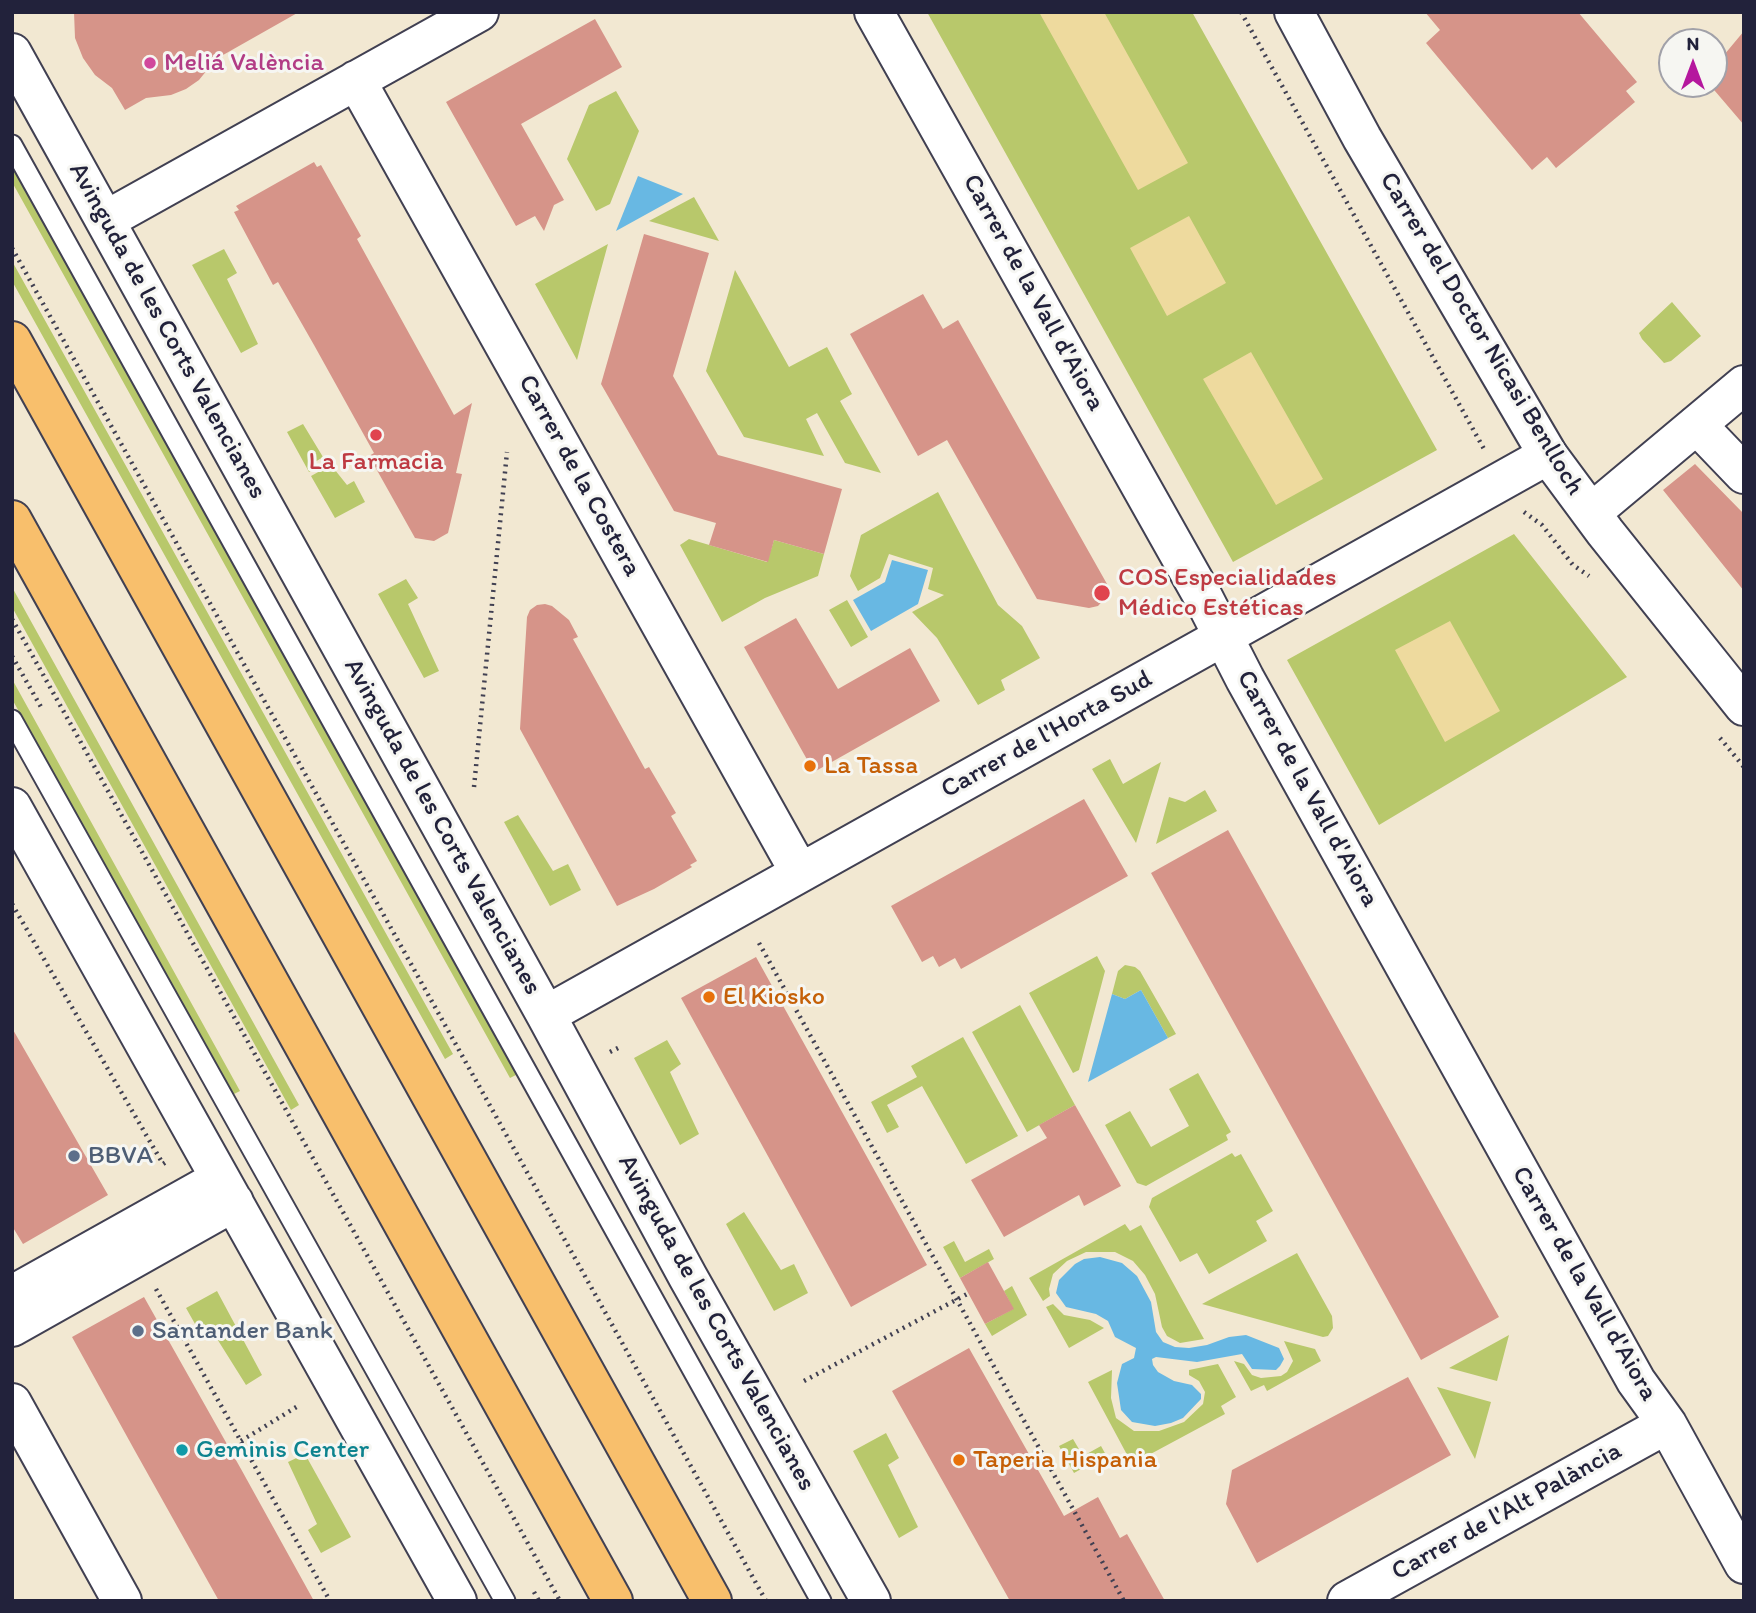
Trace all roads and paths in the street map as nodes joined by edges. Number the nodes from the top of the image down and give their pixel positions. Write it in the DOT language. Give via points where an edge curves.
graph roads {
  1 [pos="479,12"];
  2 [pos="874,12"];
  3 [pos="1241,12"];
  4 [pos="1294,12"];
  5 [pos="12,53"];
  6 [pos="356,80"];
  7 [pos="12,145"];
  8 [pos="106,220"];
  9 [pos="12,248"];
  10 [pos="12,341"];
  11 [pos="1744,385"];
  12 [pos="1697,425"];
  13 [pos="1485,450"];
  14 [pos="507,452"];
  15 [pos="1549,455"];
  16 [pos="1744,474"];
  17 [pos="1591,513"];
  18 [pos="12,520"];
  19 [pos="12,620"];
  20 [pos="1225,635"];
  21 [pos="1744,706"];
  22 [pos="12,720"];
  23 [pos="474,787"];
  24 [pos="12,807"];
  25 [pos="800,873"];
  26 [pos="12,904"];
  27 [pos="759,943"];
  28 [pos="547,1015"];
  29 [pos="163,1164"];
  30 [pos="227,1190"];
  31 [pos="153,1285"];
  32 [pos="969,1293"];
  33 [pos="12,1295"];
  34 [pos="957,1299"];
  35 [pos="12,1327"];
  36 [pos="804,1381"];
  37 [pos="12,1403"];
  38 [pos="298,1406"];
  39 [pos="1667,1424"];
  40 [pos="240,1441"];
  41 [pos="1744,1564"];
  42 [pos="122,1601"];
  43 [pos="330,1601"];
  44 [pos="457,1601"];
  45 [pos="505,1601"];
  46 [pos="560,1601"];
  47 [pos="613,1601"];
  48 [pos="712,1601"];
  49 [pos="766,1601"];
  50 [pos="821,1601"];
  51 [pos="871,1601"];
  52 [pos="1124,1601"];
  53 [pos="1347,1601"];
  1 -- 6 [label="street"];
  2 -- 20 [label="street, Carrer de la Vall d'Aiora"];
  3 -- 13 [label="path"];
  4 -- 15 [label="street, Carrer del Doctor Nicasi Benlloch" via="1362,138"];
  5 -- 8 [label="street, Avinguda de les Corts Valencianes"];
  6 -- 8 [label="street"];
  6 -- 25 [label="street, Carrer de la Costera"];
  7 -- 50 [label="lane"];
  8 -- 28 [label="street, Avinguda de les Corts Valencianes"];
  9 -- 49 [label="path"];
  10 -- 48 [label="main road"];
  11 -- 12 [label="street"];
  12 -- 16 [label="street"];
  12 -- 17 [label="street"];
  14 -- 23 [label="path"];
  15 -- 17 [label="street, Carrer del Doctor Nicasi Benlloch"];
  15 -- 20 [label="street, Carrer de l'Horta Sud"];
  17 -- 21 [label="street, Carrer del Doctor Nicasi Benlloch"];
  18 -- 47 [label="main road"];
  19 -- 46 [label="path"];
  20 -- 25 [label="street, Carrer de l'Horta Sud"];
  20 -- 39 [label="street, Carrer de la Vall d'Aiora" via="1259,704 1636,1381"];
  22 -- 45 [label="lane"];
  24 -- 30 [label="street"];
  25 -- 28 [label="street, Carrer de l'Horta Sud"];
  26 -- 29 [label="path"];
  27 -- 34 [label="path"];
  28 -- 51 [label="street, Avinguda de les Corts Valencianes"];
  30 -- 33 [label="street"];
  30 -- 35 [label="street"];
  30 -- 44 [label="street"];
  31 -- 40 [label="path"];
  32 -- 34 [label="path"];
  34 -- 36 [label="path"];
  34 -- 52 [label="path"];
  37 -- 42 [label="street"];
  38 -- 40 [label="path"];
  39 -- 41 [label="street, Carrer de la Vall d'Aiora"];
  39 -- 53 [label="street, Carrer de l'Alt Palància"];
  40 -- 43 [label="path"];
}
